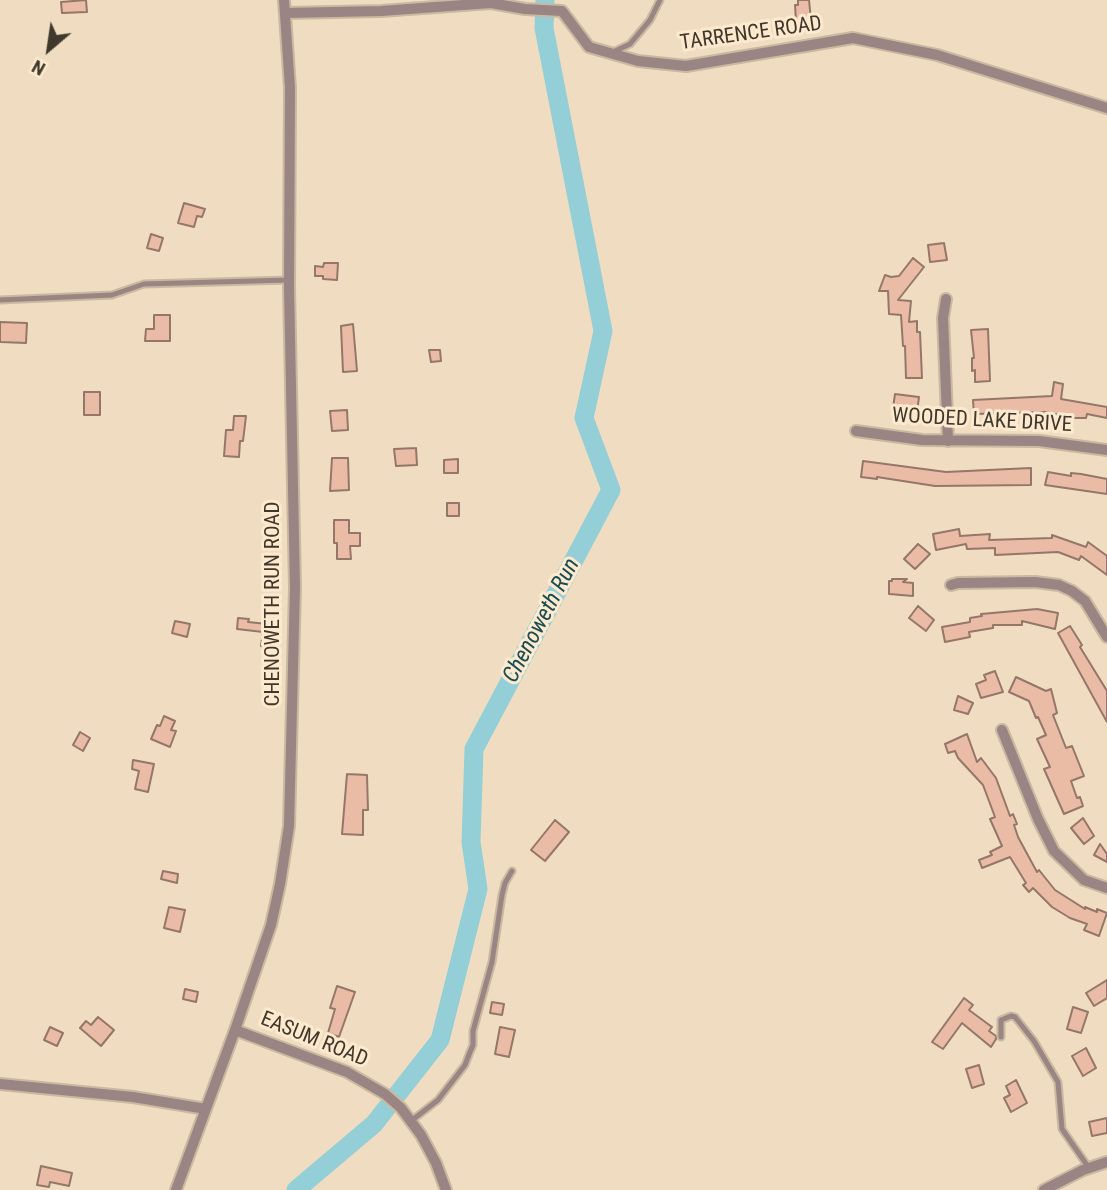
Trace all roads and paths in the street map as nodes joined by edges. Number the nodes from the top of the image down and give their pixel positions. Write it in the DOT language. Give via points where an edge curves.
graph roads {
  1 [pos="284,0"];
  2 [pos="660,0"];
  3 [pos="286,13"];
  4 [pos="630,44"];
  5 [pos="610,53"];
  6 [pos="637,60"];
  7 [pos="1107,108"];
  8 [pos="289,280"];
  9 [pos="946,299"];
  10 [pos="0,300"];
  11 [pos="856,430"];
  12 [pos="948,441"];
  13 [pos="1107,450"];
  14 [pos="951,585"];
  15 [pos="1107,637"];
  16 [pos="1002,730"];
  17 [pos="512,871"];
  18 [pos="1107,888"];
  19 [pos="235,1030"];
  20 [pos="1000,1037"];
  21 [pos="0,1084"];
  22 [pos="206,1109"];
  23 [pos="411,1121"];
  24 [pos="1107,1162"];
  25 [pos="1089,1168"];
  26 [pos="176,1190"];
  27 [pos="446,1190"];
  28 [pos="1044,1190"];
  1 -- 3 [label="street, CHENOWETH RUN ROAD"];
  2 -- 4 [label="lane"];
  3 -- 5 [label="street, TARRENCE ROAD" via="491,3 562,10 589,47"];
  3 -- 8 [label="street, CHENOWETH RUN ROAD"];
  4 -- 5 [label="lane"];
  4 -- 6 [label="lane"];
  5 -- 6 [label="street, TARRENCE ROAD"];
  6 -- 7 [label="street, TARRENCE ROAD" via="686,66 853,38 937,55"];
  8 -- 10 [label="lane" via="144,284 111,295"];
  8 -- 19 [label="street, CHENOWETH RUN ROAD" via="295,587 289,827 271,925"];
  9 -- 12 [label="street"];
  11 -- 12 [label="street, WOODED LAKE DRIVE"];
  12 -- 13 [label="street, WOODED LAKE DRIVE" via="1040,441"];
  14 -- 15 [label="street" via="1059,585 1085,601"];
  16 -- 18 [label="street" via="1054,852 1084,880"];
  17 -- 23 [label="lane" via="502,895 492,962 465,1065 439,1100"];
  19 -- 22 [label="street, CHENOWETH RUN ROAD"];
  19 -- 23 [label="street, EASUM ROAD" via="347,1072 385,1094"];
  20 -- 25 [label="lane" via="1001,1020 1011,1016 1034,1041 1058,1082 1062,1129"];
  21 -- 22 [label="street"];
  22 -- 26 [label="street, CHENOWETH RUN ROAD"];
  23 -- 27 [label="street, EASUM ROAD"];
  24 -- 25 [label="street"];
  25 -- 28 [label="street"];
}
